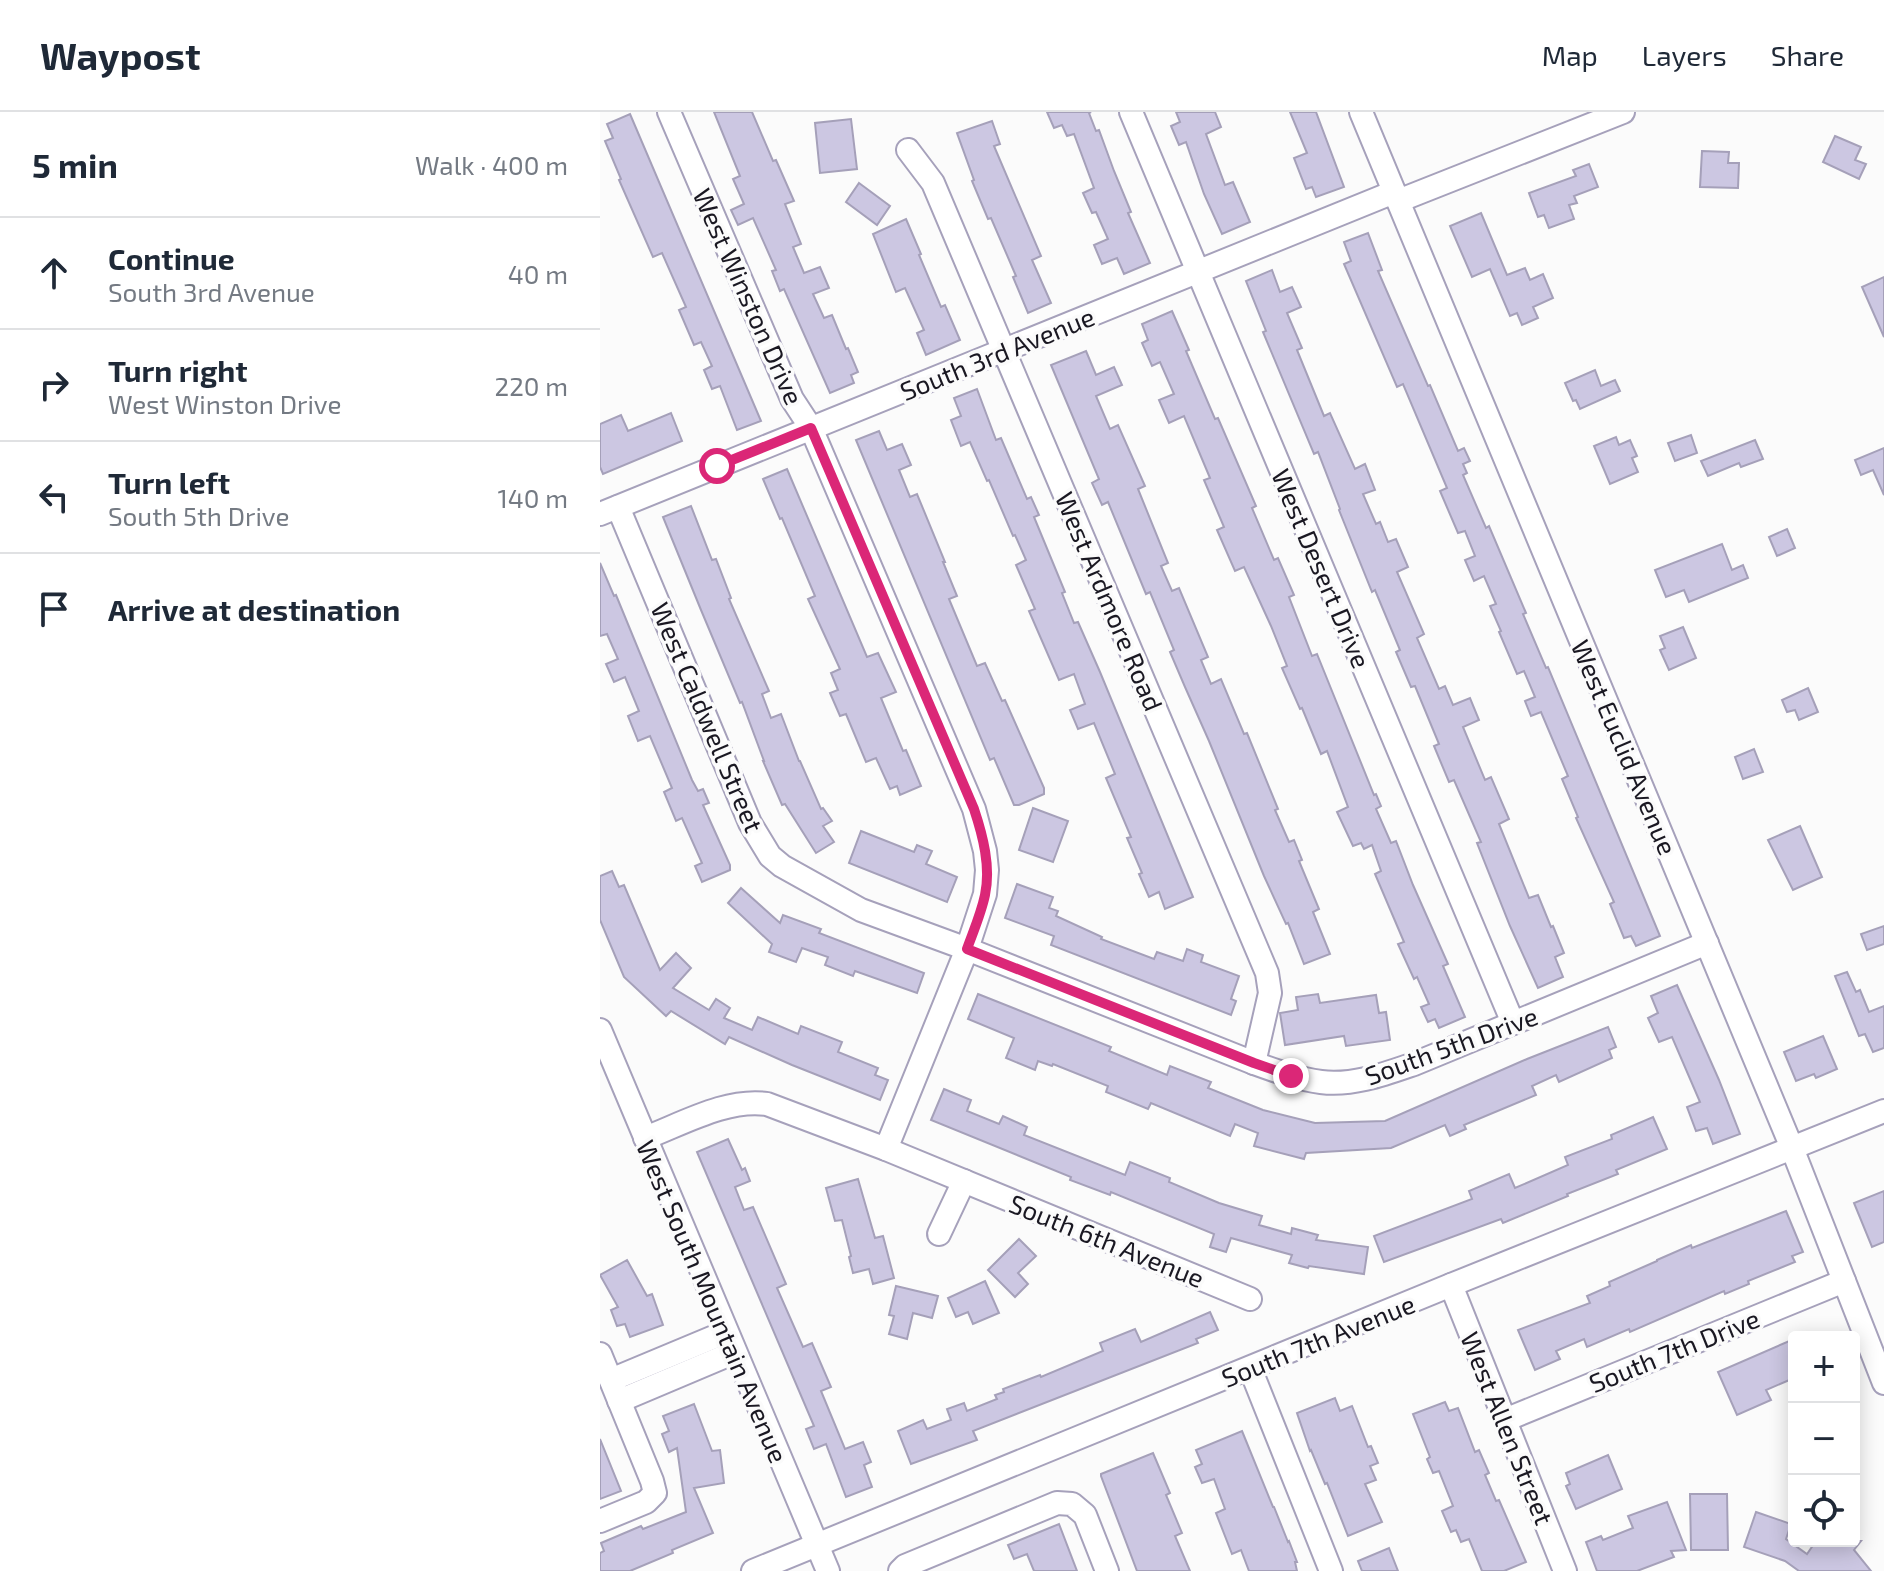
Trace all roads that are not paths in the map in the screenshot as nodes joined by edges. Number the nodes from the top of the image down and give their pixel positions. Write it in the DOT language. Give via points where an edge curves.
graph roads {
  1 [pos="669,112"];
  2 [pos="1131,112"];
  3 [pos="1361,112"];
  4 [pos="1623,112"];
  5 [pos="908,150"];
  6 [pos="1396,196"];
  7 [pos="1197,272"];
  8 [pos="1004,350"];
  9 [pos="811,428"];
  10 [pos="609,511"];
  11 [pos="1707,943"];
  12 [pos="967,949"];
  13 [pos="1513,1023"];
  14 [pos="600,1030"];
  15 [pos="1254,1063"];
  16 [pos="608,1067"];
  17 [pos="1884,1111"];
  18 [pos="645,1138"];
  19 [pos="1792,1148"];
  20 [pos="886,1149"];
  21 [pos="964,1181"];
  22 [pos="939,1234"];
  23 [pos="1844,1281"];
  24 [pos="1451,1285"];
  25 [pos="1250,1299"];
  26 [pos="730,1342"];
  27 [pos="600,1354"];
  28 [pos="1250,1368"];
  29 [pos="1884,1383"];
  30 [pos="615,1391"];
  31 [pos="1505,1420"];
  32 [pos="600,1521"];
  33 [pos="817,1545"];
  34 [pos="753,1571"];
  35 [pos="828,1571"];
  36 [pos="900,1571"];
  37 [pos="1107,1571"];
  38 [pos="1331,1571"];
  39 [pos="1565,1571"];
  1 -- 9 [label="street, West Winston Drive" via="792,399"];
  2 -- 7 [label="street, West Desert Drive"];
  3 -- 6 [label="street, West Euclid Avenue"];
  4 -- 6 [label="street, South 3rd Avenue"];
  5 -- 8 [label="street, West Ardmore Road" via="933,183"];
  6 -- 7 [label="street, South 3rd Avenue"];
  6 -- 11 [label="street, West Euclid Avenue"];
  7 -- 8 [label="street, South 3rd Avenue"];
  7 -- 13 [label="street, West Desert Drive"];
  8 -- 9 [label="street, South 3rd Avenue"];
  8 -- 15 [label="street, West Ardmore Road" via="1267,973 1270,993"];
  9 -- 10 [label="street, South 3rd Avenue"];
  9 -- 12 [label="street, West Winston Drive" via="981,829 985,894"];
  10 -- 12 [label="street, West Caldwell Street" via="750,823 770,856 861,910"];
  11 -- 13 [label="street, South 5th Drive"];
  11 -- 19 [label="street, West Euclid Avenue"];
  12 -- 15 [label="street, South 5th Drive"];
  12 -- 20 [label="street, West Winston Drive"];
  13 -- 15 [label="street, South 5th Drive" via="1414,1064 1353,1081 1324,1083"];
  14 -- 16 [label="street, West South Mountain Avenue"];
  16 -- 18 [label="street, West South Mountain Avenue"];
  17 -- 19 [label="street, South 7th Avenue"];
  18 -- 20 [label="street, South 6th Avenue" via="726,1106 758,1103"];
  18 -- 26 [label="street, West South Mountain Avenue"];
  19 -- 23 [label="street, West Euclid Avenue"];
  19 -- 24 [label="street, South 7th Avenue"];
  20 -- 21 [label="street, South 6th Avenue"];
  21 -- 22 [label="street"];
  21 -- 25 [label="street, South 6th Avenue"];
  23 -- 29 [label="street, West Euclid Avenue"];
  23 -- 31 [label="street, South 7th Drive"];
  24 -- 28 [label="street, South 7th Avenue"];
  24 -- 31 [label="street, West Allen Street"];
  26 -- 30 [label="street"];
  26 -- 33 [label="street, West South Mountain Avenue"];
  27 -- 30 [label="street"];
  28 -- 33 [label="street, South 7th Avenue"];
  28 -- 38 [label="street"];
  30 -- 32 [label="street" via="655,1493"];
  31 -- 39 [label="street, West Allen Street"];
  33 -- 34 [label="street, South 7th Avenue"];
  33 -- 35 [label="street, West South Mountain Avenue"];
  36 -- 37 [label="street" via="1057,1503 1072,1504 1085,1515"];
}
